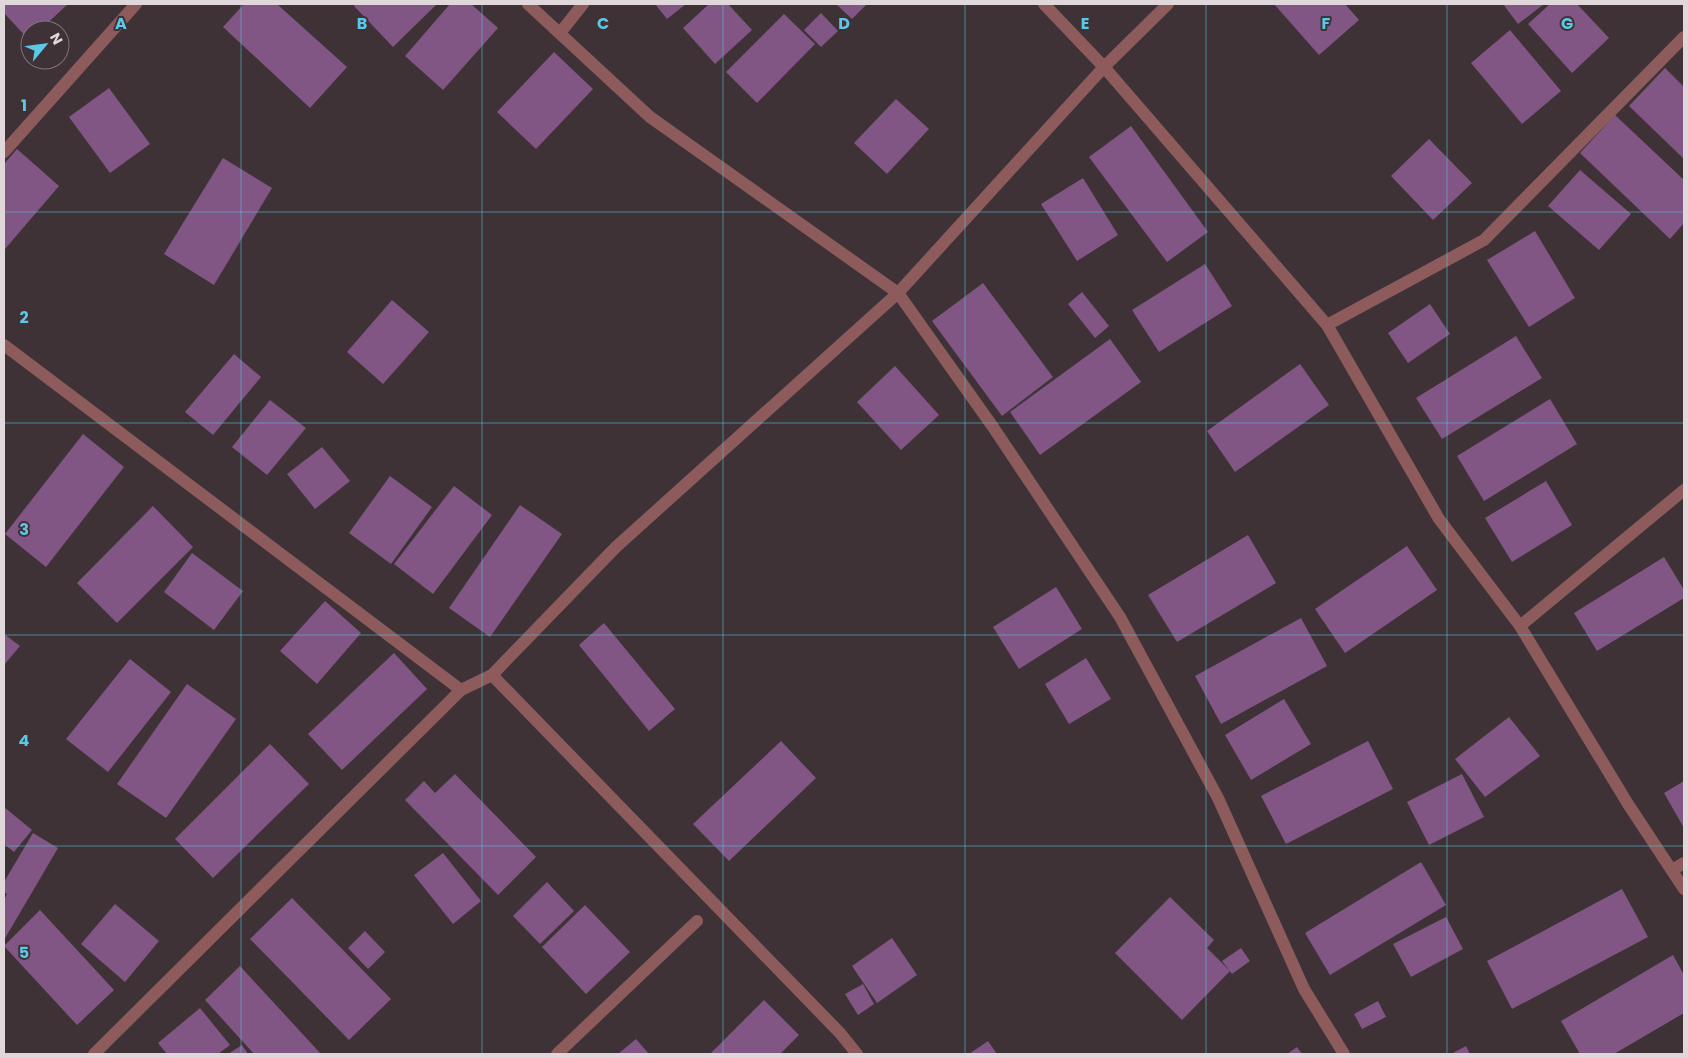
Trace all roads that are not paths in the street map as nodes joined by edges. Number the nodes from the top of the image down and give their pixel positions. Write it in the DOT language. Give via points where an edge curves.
graph roads {
  1 [pos="136,4"];
  2 [pos="528,4"];
  3 [pos="583,4"];
  4 [pos="1044,4"];
  5 [pos="1168,4"];
  6 [pos="560,33"];
  7 [pos="1684,37"];
  8 [pos="1104,67"];
  9 [pos="4,152"];
  10 [pos="898,293"];
  11 [pos="1327,325"];
  12 [pos="4,345"];
  13 [pos="1684,490"];
  14 [pos="1520,626"];
  15 [pos="492,675"];
  16 [pos="461,690"];
  17 [pos="1684,862"];
  18 [pos="1672,870"];
  19 [pos="1684,889"];
  20 [pos="697,922"];
  21 [pos="94,1054"];
  22 [pos="557,1054"];
  23 [pos="857,1054"];
  24 [pos="1344,1054"];
  1 -- 9 [label="street"];
  2 -- 6 [label="street"];
  3 -- 6 [label="street"];
  4 -- 8 [label="street"];
  5 -- 8 [label="street"];
  6 -- 10 [label="street" via="650,117"];
  7 -- 11 [label="street" via="1484,240"];
  8 -- 10 [label="street"];
  8 -- 11 [label="street"];
  10 -- 15 [label="street" via="616,547"];
  10 -- 24 [label="street" via="993,427 1120,618 1218,798 1304,989"];
  11 -- 14 [label="street" via="1438,519"];
  12 -- 16 [label="street"];
  13 -- 14 [label="street"];
  14 -- 18 [label="street"];
  15 -- 16 [label="street"];
  15 -- 23 [label="street"];
  16 -- 21 [label="street"];
  17 -- 18 [label="street"];
  18 -- 19 [label="street"];
  20 -- 22 [label="street"];
}
